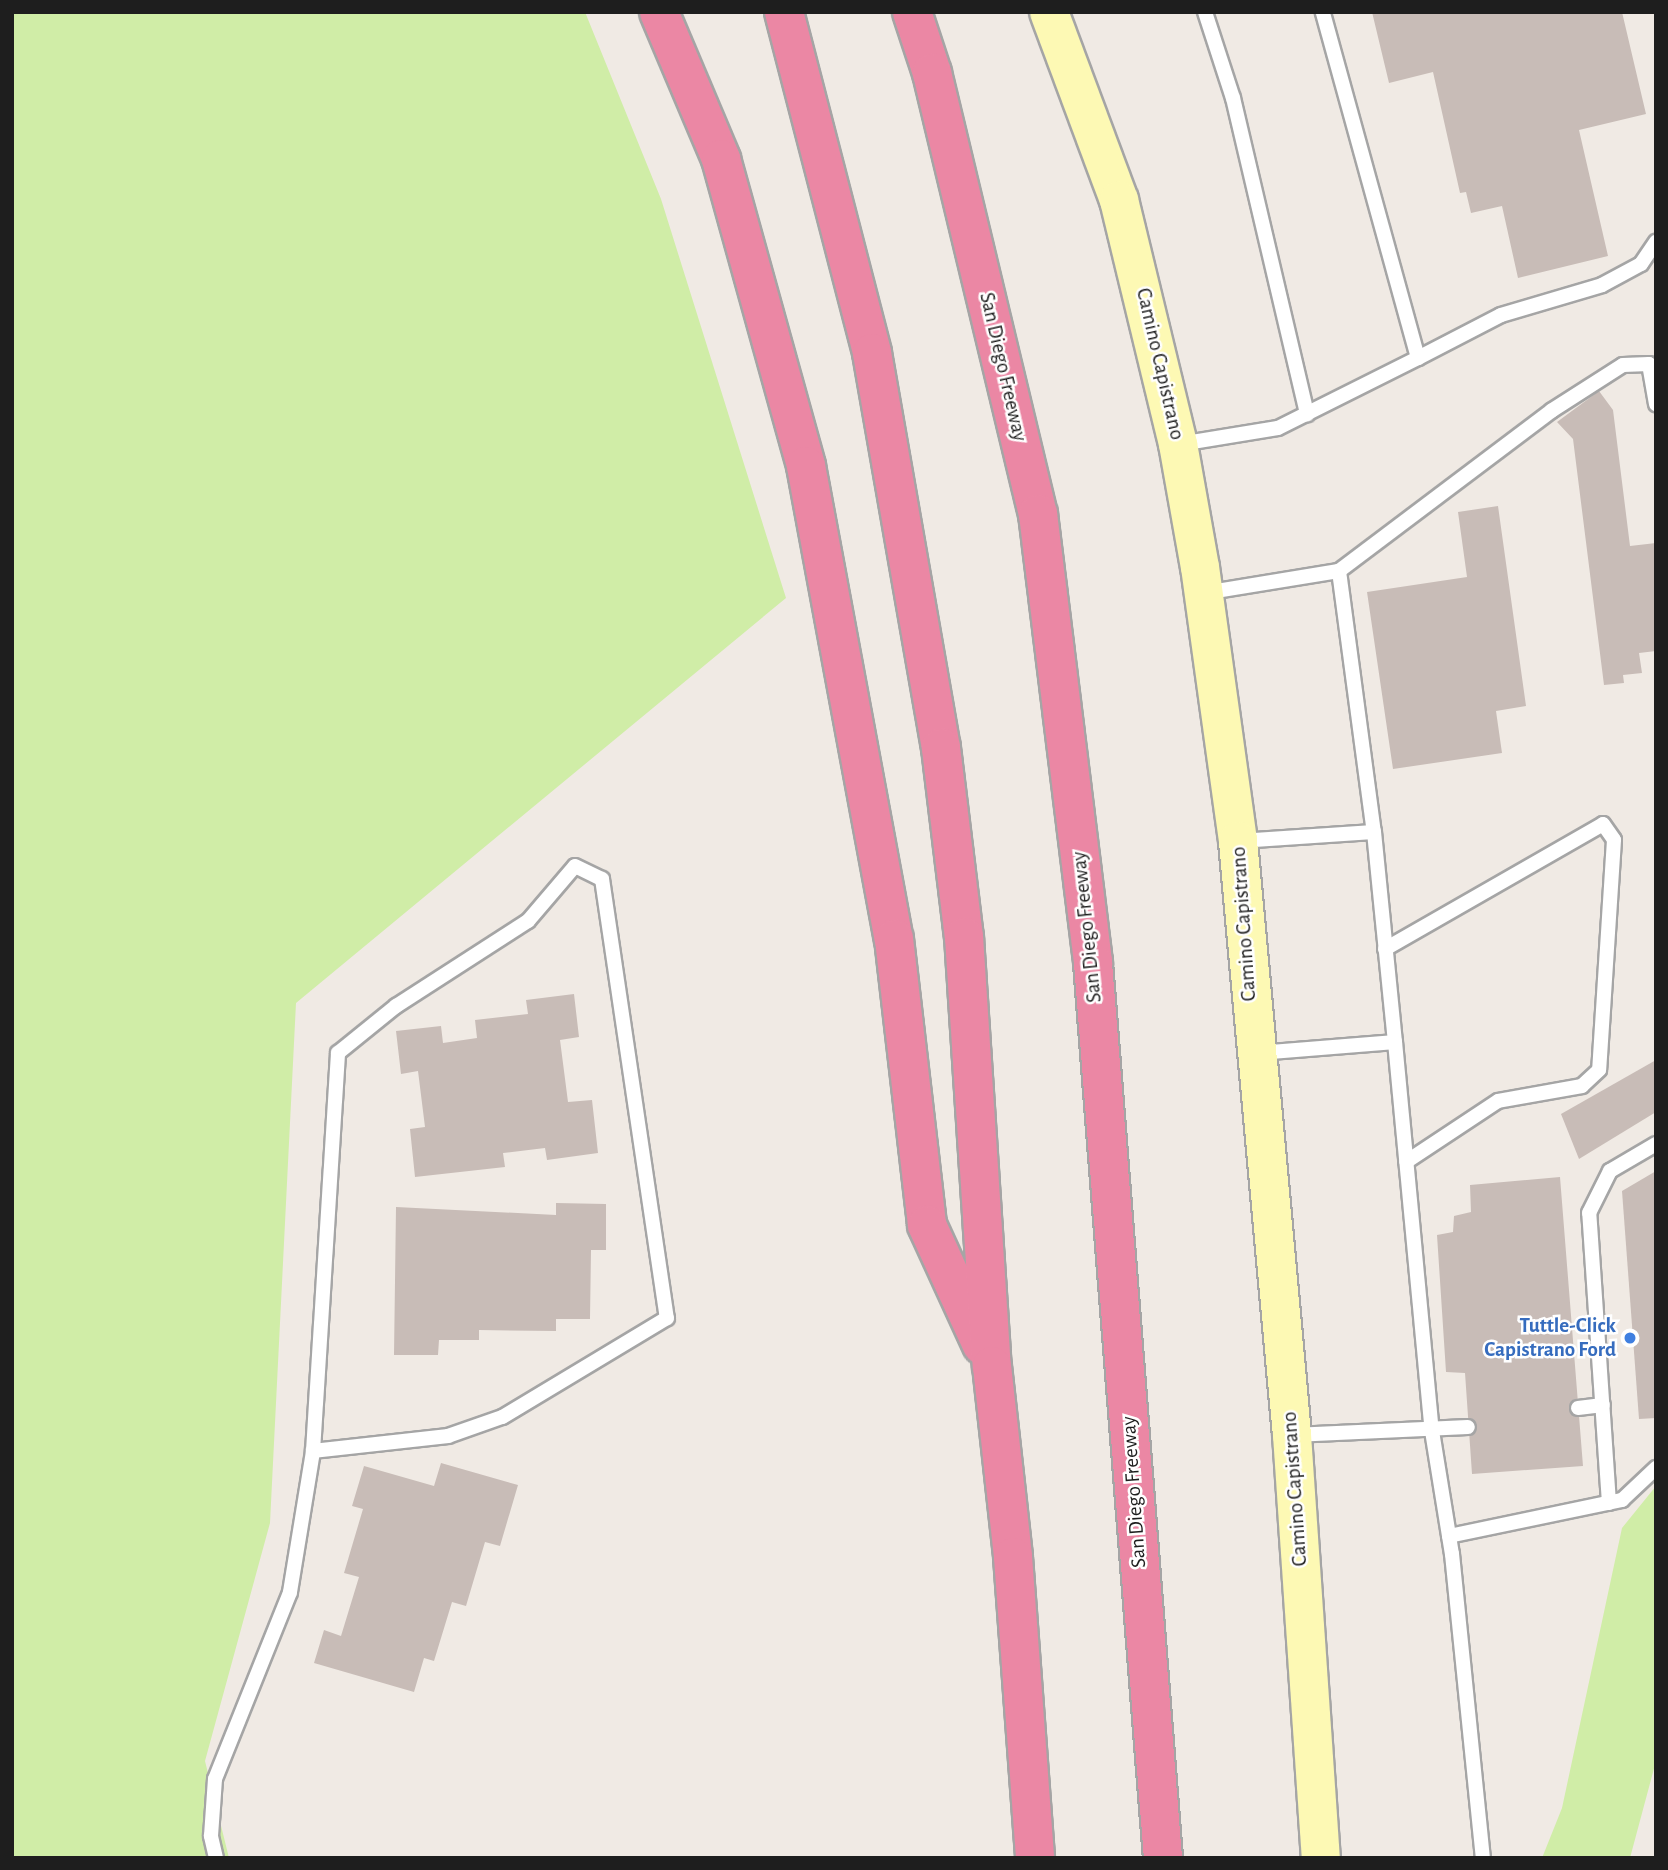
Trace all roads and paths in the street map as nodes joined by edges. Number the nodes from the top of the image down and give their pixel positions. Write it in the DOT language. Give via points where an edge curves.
graph roads {
  1 [pos="659,12"];
  2 [pos="784,12"];
  3 [pos="912,12"];
  4 [pos="1049,12"];
  5 [pos="1205,12"];
  6 [pos="1323,12"];
  7 [pos="1656,242"];
  8 [pos="1418,358"];
  9 [pos="1656,404"];
  10 [pos="1307,414"];
  11 [pos="1178,444"];
  12 [pos="1339,571"];
  13 [pos="1203,593"];
  14 [pos="1374,832"];
  15 [pos="1238,841"];
  16 [pos="1385,949"];
  17 [pos="1395,1042"];
  18 [pos="1254,1054"];
  19 [pos="1656,1144"];
  20 [pos="1406,1163"];
  21 [pos="992,1366"];
  22 [pos="1603,1405"];
  23 [pos="1578,1408"];
  24 [pos="1468,1427"];
  25 [pos="1432,1431"];
  26 [pos="1292,1435"];
  27 [pos="313,1451"];
  28 [pos="1656,1468"];
  29 [pos="1609,1503"];
  30 [pos="1449,1536"];
  31 [pos="216,1858"];
  32 [pos="1035,1858"];
  33 [pos="1163,1858"];
  34 [pos="1321,1858"];
  35 [pos="1483,1858"];
  1 -- 21 [label="highway" via="721,159 806,466 894,939 927,1225"];
  2 -- 21 [label="highway" via="872,353 941,748 964,937"];
  3 -- 33 [label="highway, San Diego Freeway" via="932,73 1038,514 1093,963"];
  4 -- 11 [label="main road, Camino Capistrano" via="1119,200"];
  5 -- 10 [label="lane" via="1233,97"];
  6 -- 8 [label="lane"];
  7 -- 8 [label="lane" via="1641,264 1602,285 1502,315"];
  8 -- 10 [label="lane"];
  9 -- 12 [label="lane" via="1649,364 1623,365 1551,411"];
  10 -- 11 [label="lane" via="1278,428"];
  11 -- 13 [label="main road, Camino Capistrano"];
  12 -- 13 [label="lane"];
  12 -- 14 [label="lane"];
  13 -- 15 [label="main road, Camino Capistrano"];
  14 -- 15 [label="lane"];
  14 -- 16 [label="lane"];
  15 -- 18 [label="main road, Camino Capistrano"];
  16 -- 17 [label="lane"];
  16 -- 20 [label="lane" via="1603,824 1614,840 1599,1070 1582,1086 1498,1101"];
  17 -- 18 [label="lane"];
  17 -- 20 [label="lane"];
  18 -- 26 [label="main road, Camino Capistrano"];
  19 -- 22 [label="lane" via="1609,1171 1589,1213"];
  20 -- 25 [label="lane"];
  21 -- 32 [label="highway" via="1013,1557"];
  22 -- 23 [label="lane"];
  22 -- 29 [label="lane"];
  24 -- 25 [label="lane"];
  25 -- 26 [label="lane"];
  25 -- 30 [label="lane"];
  26 -- 34 [label="main road, Camino Capistrano"];
  27 -- 27 [label="lane" via="338,1053 396,1006 528,921 575,866 602,879 667,1318 492,1420 448,1436"];
  27 -- 31 [label="lane" via="290,1592 215,1779 211,1836"];
  28 -- 29 [label="lane" via="1622,1500"];
  29 -- 30 [label="lane"];
  30 -- 35 [label="lane"];
}
